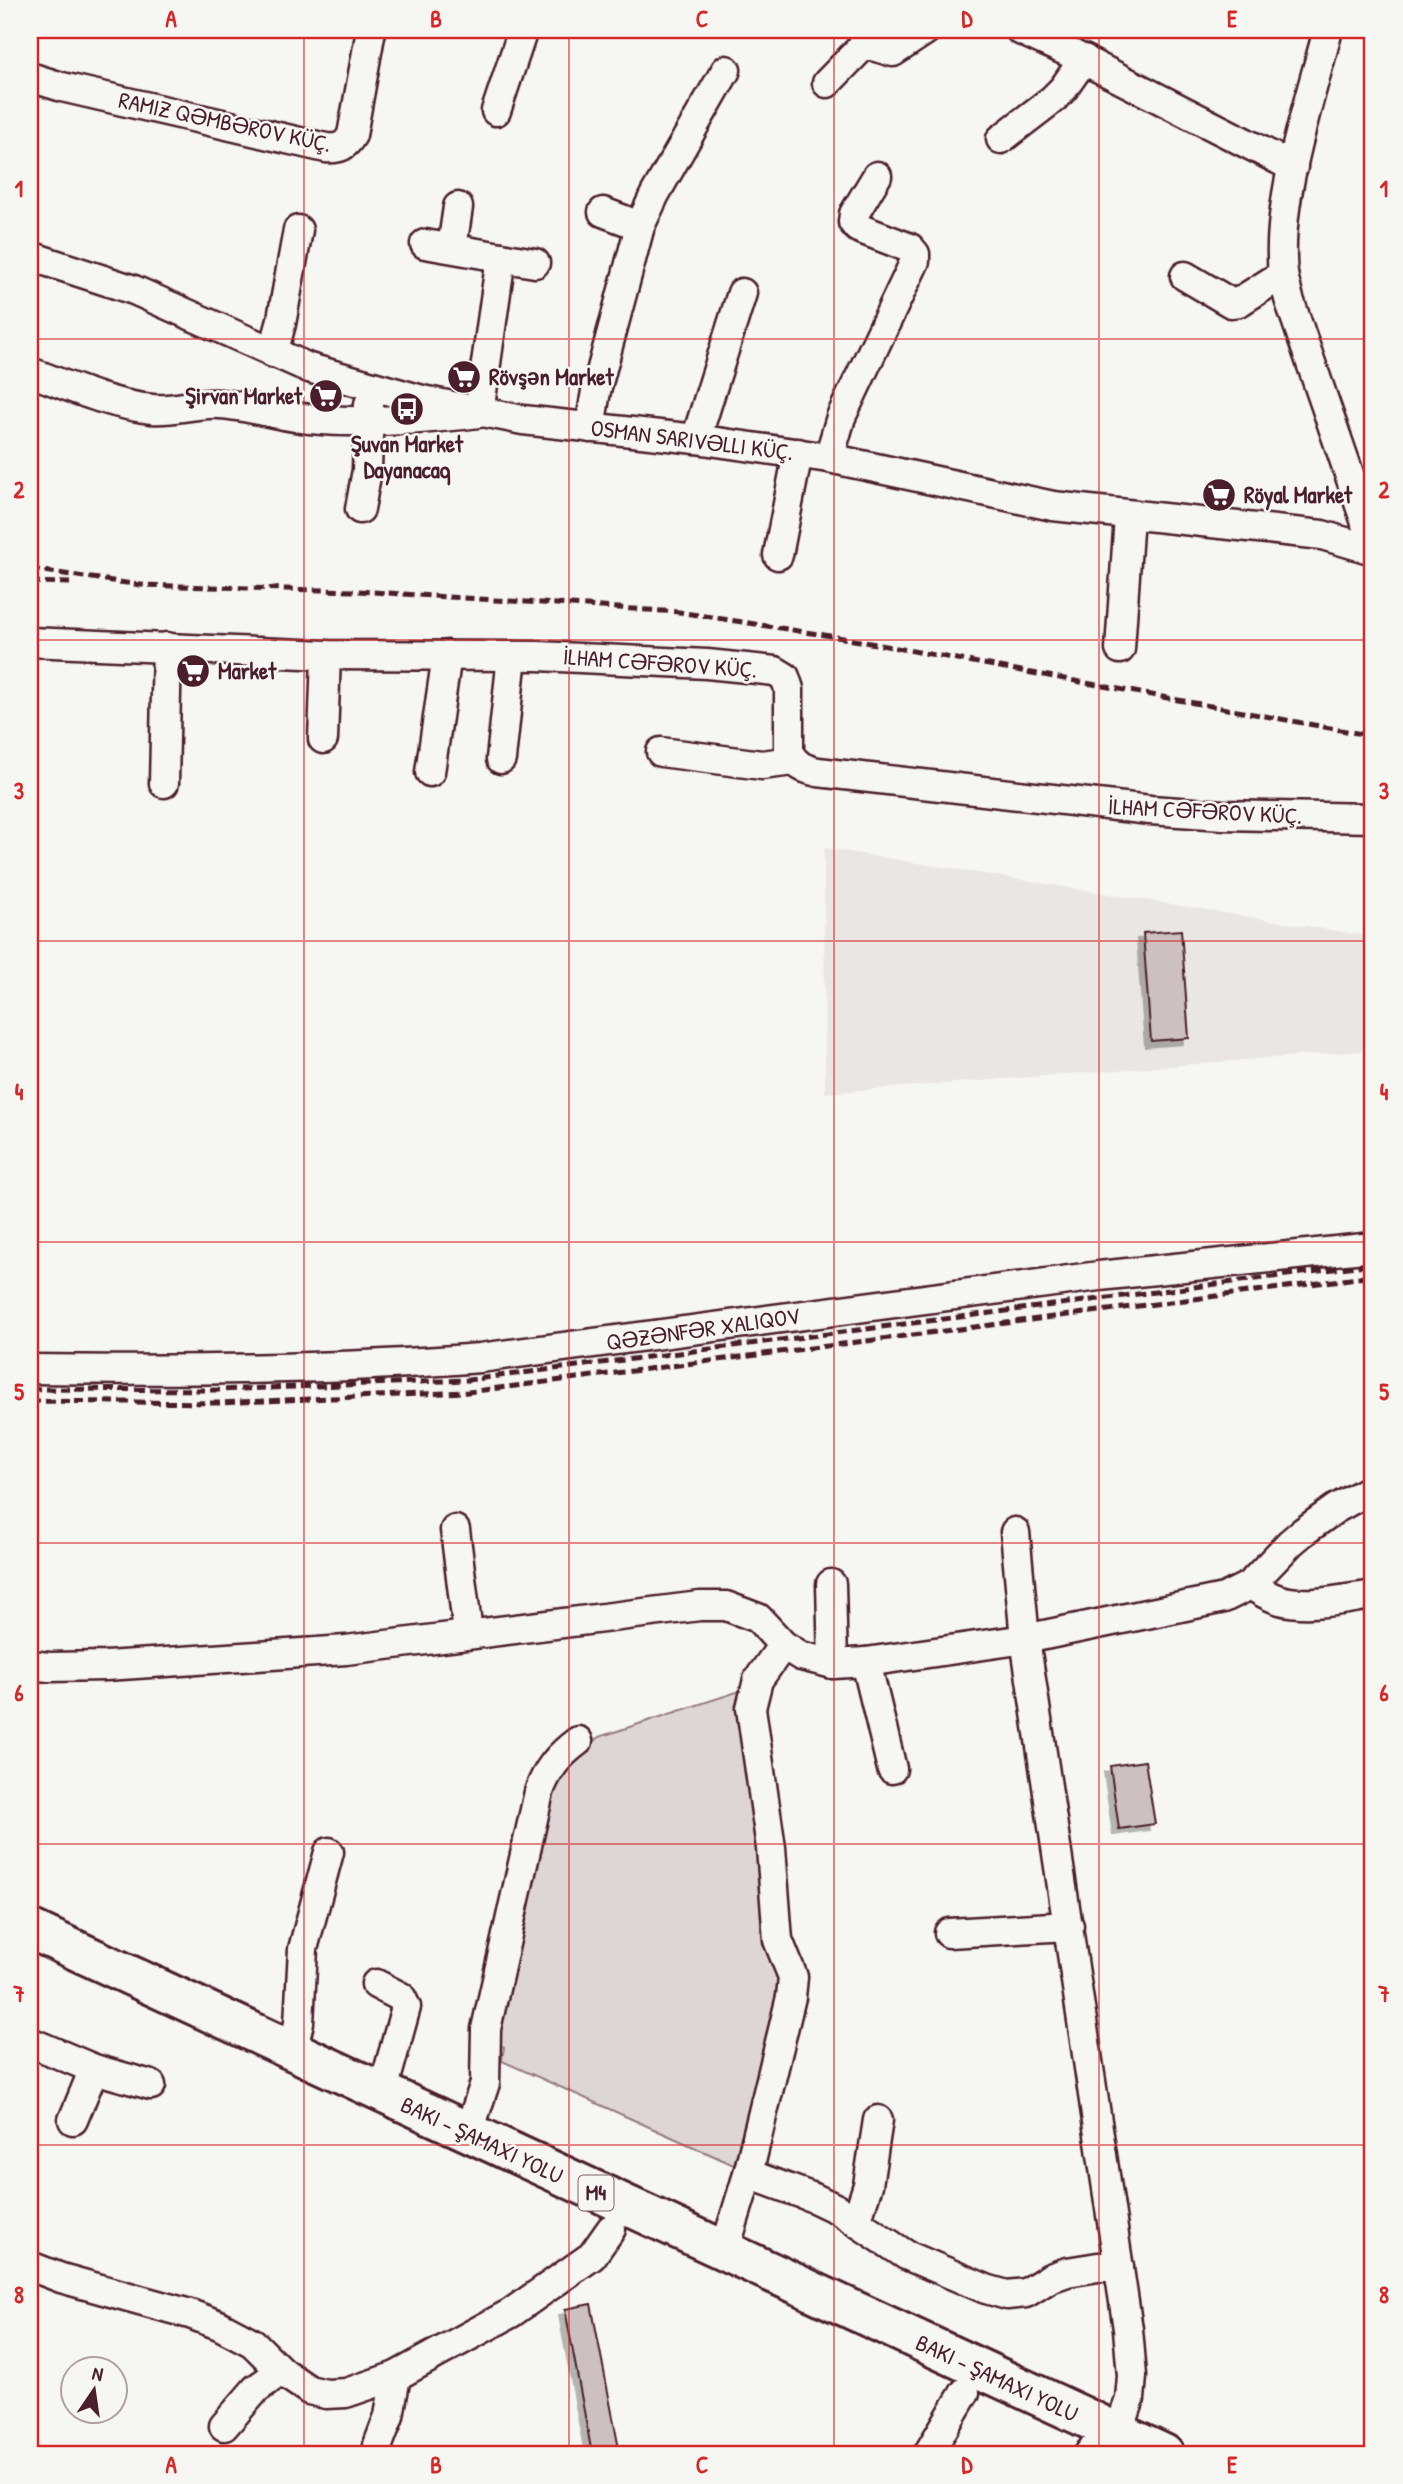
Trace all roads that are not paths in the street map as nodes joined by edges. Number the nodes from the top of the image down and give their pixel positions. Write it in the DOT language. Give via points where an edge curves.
graph roads {
  1 [pos="370,30"];
  2 [pos="523,30"];
  3 [pos="926,30"];
  4 [pos="1020,30"];
  5 [pos="1328,30"];
  6 [pos="1075,47"];
  7 [pos="726,70"];
  8 [pos="30,77"];
  9 [pos="827,83"];
  10 [pos="496,111"];
  11 [pos="1001,139"];
  12 [pos="1293,167"];
  13 [pos="877,176"];
  14 [pos="458,207"];
  15 [pos="603,212"];
  16 [pos="640,226"];
  17 [pos="298,230"];
  18 [pos="30,256"];
  19 [pos="501,257"];
  20 [pos="535,263"];
  21 [pos="1283,274"];
  22 [pos="1185,276"];
  23 [pos="742,293"];
  24 [pos="273,353"];
  25 [pos="30,372"];
  26 [pos="369,387"];
  27 [pos="479,413"];
  28 [pos="368,422"];
  29 [pos="590,428"];
  30 [pos="696,439"];
  31 [pos="798,453"];
  32 [pos="829,458"];
  33 [pos="360,509"];
  34 [pos="1129,516"];
  35 [pos="1373,550"];
  36 [pos="778,555"];
  37 [pos="30,642"];
  38 [pos="167,647"];
  39 [pos="1120,649"];
  40 [pos="326,655"];
  41 [pos="447,655"];
  42 [pos="512,656"];
  43 [pos="323,739"];
  44 [pos="661,752"];
  45 [pos="501,758"];
  46 [pos="793,761"];
  47 [pos="430,772"];
  48 [pos="164,783"];
  49 [pos="1373,818"];
  50 [pos="1373,1247"];
  51 [pos="30,1369"];
  52 [pos="1373,1488"];
  53 [pos="455,1530"];
  54 [pos="1015,1532"];
  55 [pos="831,1584"];
  56 [pos="1250,1586"];
  57 [pos="1373,1595"];
  58 [pos="468,1633"];
  59 [pos="1025,1639"];
  60 [pos="783,1645"];
  61 [pos="866,1662"];
  62 [pos="833,1664"];
  63 [pos="30,1665"];
  64 [pos="578,1741"];
  65 [pos="892,1769"];
  66 [pos="329,1852"];
  67 [pos="1069,1926"];
  68 [pos="30,1929"];
  69 [pos="949,1933"];
  70 [pos="30,1958"];
  71 [pos="376,1984"];
  72 [pos="30,2042"];
  73 [pos="292,2052"];
  74 [pos="94,2069"];
  75 [pos="151,2085"];
  76 [pos="382,2094"];
  77 [pos="73,2120"];
  78 [pos="878,2120"];
  79 [pos="468,2134"];
  80 [pos="748,2174"];
  81 [pos="856,2222"];
  82 [pos="611,2229"];
  83 [pos="724,2252"];
  84 [pos="30,2266"];
  85 [pos="1119,2267"];
  86 [pos="281,2371"];
  87 [pos="396,2376"];
  88 [pos="965,2392"];
  89 [pos="224,2426"];
  90 [pos="379,2445"];
  91 [pos="1099,2448"];
  92 [pos="928,2454"];
  93 [pos="1164,2454"];
  1 -- 8 [label="street, RAMIZ QƏMBƏROV KÜÇ." via="352,135 337,149"];
  2 -- 10 [label="street"];
  3 -- 9 [label="street" via="893,52 869,45 861,48"];
  4 -- 6 [label="street"];
  5 -- 12 [label="street"];
  6 -- 11 [label="street" via="1063,89"];
  6 -- 12 [label="street"];
  7 -- 16 [label="street"];
  12 -- 21 [label="street" via="1284,221"];
  13 -- 32 [label="street" via="853,222 910,248 915,261 841,417"];
  14 -- 19 [label="street" via="438,246"];
  15 -- 16 [label="street"];
  16 -- 29 [label="street"];
  17 -- 24 [label="street"];
  18 -- 24 [label="street" via="134,289"];
  19 -- 20 [label="street"];
  19 -- 27 [label="street"];
  21 -- 22 [label="street" via="1231,303"];
  21 -- 35 [label="street"];
  23 -- 30 [label="street"];
  24 -- 26 [label="street"];
  25 -- 28 [label="street" via="152,409 221,404 281,415"];
  26 -- 27 [label="street"];
  26 -- 28 [label="street"];
  27 -- 28 [label="street"];
  27 -- 29 [label="street"];
  28 -- 33 [label="street"];
  29 -- 30 [label="street"];
  30 -- 31 [label="street"];
  31 -- 32 [label="street"];
  31 -- 36 [label="street"];
  32 -- 34 [label="street" via="1041,504"];
  34 -- 35 [label="street" via="1281,530 1344,540"];
  34 -- 39 [label="street"];
  37 -- 38 [label="street, İLHAM CƏFƏROV KÜÇ."];
  38 -- 40 [label="street, İLHAM CƏFƏROV KÜÇ."];
  38 -- 48 [label="street"];
  40 -- 41 [label="street, İLHAM CƏFƏROV KÜÇ."];
  40 -- 43 [label="street"];
  41 -- 42 [label="street, İLHAM CƏFƏROV KÜÇ."];
  41 -- 47 [label="street"];
  42 -- 45 [label="street"];
  42 -- 46 [label="street, İLHAM CƏFƏROV KÜÇ." via="775,671 785,677 789,689 788,744"];
  44 -- 46 [label="street" via="762,765"];
  46 -- 49 [label="street, İLHAM CƏFƏROV KÜÇ." via="818,772 1150,810"];
  50 -- 51 [label="street" via="1099,1276 480,1358 273,1368"];
  52 -- 56 [label="street" via="1303,1532"];
  53 -- 58 [label="street"];
  54 -- 59 [label="street"];
  55 -- 62 [label="street"];
  56 -- 57 [label="street" via="1297,1603"];
  56 -- 59 [label="street" via="1199,1604"];
  58 -- 60 [label="street" via="700,1605 726,1606 758,1618"];
  58 -- 63 [label="street" via="333,1651 106,1666"];
  59 -- 61 [label="street"];
  59 -- 67 [label="street"];
  60 -- 62 [label="street" via="801,1656"];
  60 -- 80 [label="street" via="758,1679 751,1708 771,1848 778,1940 793,1977"];
  61 -- 62 [label="street"];
  61 -- 65 [label="street"];
  64 -- 79 [label="street" via="546,1773 539,1792 486,2029 485,2083"];
  66 -- 73 [label="street" via="303,1949 299,2023"];
  67 -- 69 [label="street"];
  67 -- 85 [label="street"];
  68 -- 73 [label="highway, M4"];
  70 -- 82 [label="highway, M4"];
  71 -- 76 [label="street" via="401,1997 406,2007"];
  72 -- 74 [label="street"];
  73 -- 76 [label="highway, M4"];
  74 -- 75 [label="street"];
  74 -- 77 [label="street"];
  76 -- 79 [label="highway, M4"];
  78 -- 81 [label="street" via="868,2185"];
  79 -- 83 [label="highway, M4"];
  80 -- 81 [label="street" via="814,2198"];
  80 -- 83 [label="street"];
  81 -- 85 [label="street" via="906,2255 1007,2295 1026,2293 1067,2272"];
  82 -- 87 [label="street" via="592,2256 511,2313"];
  82 -- 88 [label="highway, M4"];
  83 -- 91 [label="highway, M4"];
  84 -- 86 [label="street" via="219,2325 253,2343"];
  85 -- 91 [label="street" via="1132,2376 1130,2399"];
  86 -- 87 [label="street" via="309,2390 326,2394 346,2393"];
  86 -- 89 [label="street" via="256,2389"];
  87 -- 90 [label="street"];
  88 -- 91 [label="highway, M4"];
  88 -- 92 [label="street"];
  91 -- 93 [label="highway, M4"];
}
